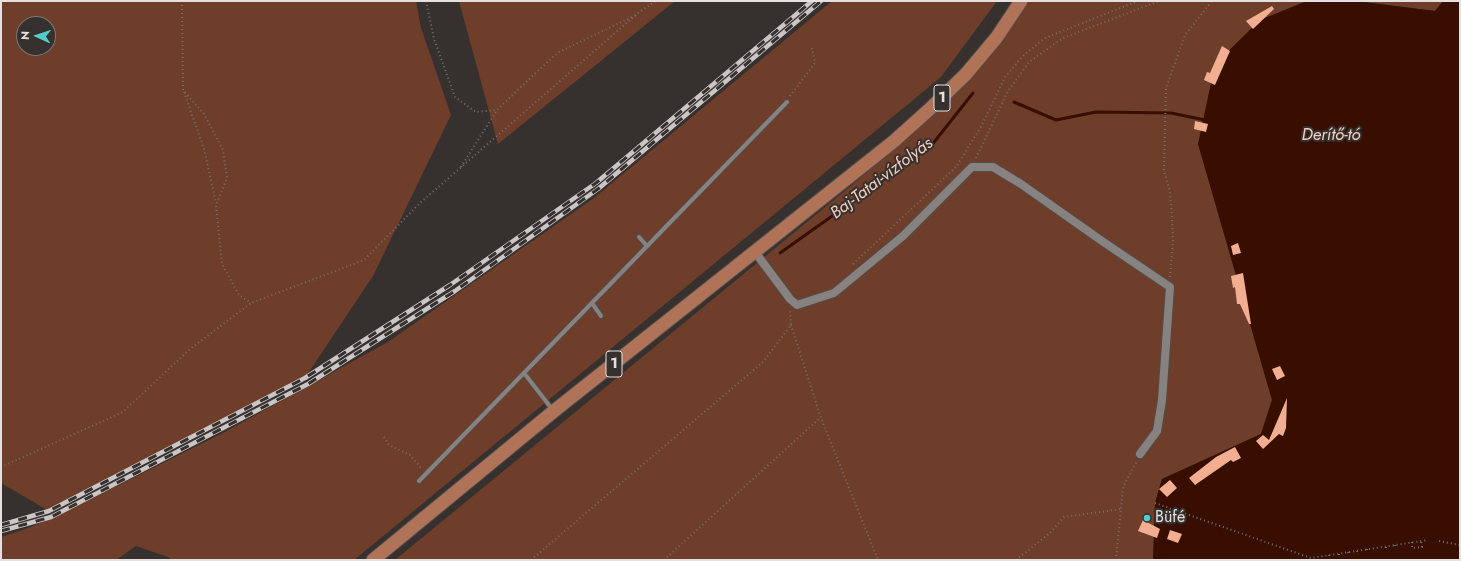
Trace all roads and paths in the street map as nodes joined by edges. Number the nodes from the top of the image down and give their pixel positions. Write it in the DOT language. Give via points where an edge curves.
graph roads {
  1 [pos="182,1"];
  2 [pos="426,1"];
  3 [pos="656,1"];
  4 [pos="1021,1"];
  5 [pos="1138,1"];
  6 [pos="1159,1"];
  7 [pos="1212,1"];
  8 [pos="638,13"];
  9 [pos="812,48"];
  10 [pos="184,90"];
  11 [pos="787,102"];
  12 [pos="497,110"];
  13 [pos="972,167"];
  14 [pos="459,169"];
  15 [pos="216,204"];
  16 [pos="639,237"];
  17 [pos="647,246"];
  18 [pos="755,252"];
  19 [pos="853,264"];
  20 [pos="1170,286"];
  21 [pos="790,299"];
  22 [pos="251,303"];
  23 [pos="592,303"];
  24 [pos="601,316"];
  25 [pos="791,325"];
  26 [pos="524,373"];
  27 [pos="554,411"];
  28 [pos="821,418"];
  29 [pos="384,437"];
  30 [pos="1140,454"];
  31 [pos="1,467"];
  32 [pos="426,474"];
  33 [pos="419,481"];
  34 [pos="1155,503"];
  35 [pos="1120,509"];
  36 [pos="1417,538"];
  37 [pos="1408,539"];
  38 [pos="1398,540"];
  39 [pos="1428,540"];
  40 [pos="1417,541"];
  41 [pos="1421,541"];
  42 [pos="1439,541"];
  43 [pos="1390,542"];
  44 [pos="1412,542"];
  45 [pos="1380,543"];
  46 [pos="1408,543"];
  47 [pos="1399,544"];
  48 [pos="1371,545"];
  49 [pos="1395,545"];
  50 [pos="1460,545"];
  51 [pos="1362,546"];
  52 [pos="1386,546"];
  53 [pos="1390,546"];
  54 [pos="1380,547"];
  55 [pos="1352,548"];
  56 [pos="1376,548"];
  57 [pos="1367,549"];
  58 [pos="1372,549"];
  59 [pos="1395,549"];
  60 [pos="1362,550"];
  61 [pos="1386,550"];
  62 [pos="1357,551"];
  63 [pos="1348,552"];
  64 [pos="1353,552"];
  65 [pos="1377,552"];
  66 [pos="1367,553"];
  67 [pos="1339,554"];
  68 [pos="1330,555"];
  69 [pos="1358,555"];
  70 [pos="1349,556"];
  71 [pos="1320,558"];
  72 [pos="1339,558"];
  73 [pos="1311,559"];
  74 [pos="1330,559"];
  75 [pos="373,560"];
  76 [pos="531,560"];
  77 [pos="664,560"];
  78 [pos="878,560"];
  79 [pos="1016,560"];
  80 [pos="1116,560"];
  1 -- 10 [label="path"];
  2 -- 12 [label="path" via="434,39 455,97 476,112"];
  3 -- 8 [label="path"];
  4 -- 18 [label="main road, 1" via="984,54 937,103"];
  5 -- 19 [label="path" via="1045,38 1024,56 1005,77 982,125 956,167"];
  6 -- 13 [label="path" via="1063,38 1029,62 1008,91"];
  7 -- 20 [label="path" via="1185,35 1166,88 1164,170 1170,192 1173,233"];
  8 -- 12 [label="path" via="559,52"];
  8 -- 14 [label="path"];
  9 -- 11 [label="path" via="815,63"];
  10 -- 15 [label="path" via="204,149"];
  10 -- 15 [label="path" via="204,114 223,150 227,178"];
  11 -- 17 [label="lane"];
  12 -- 14 [label="path"];
  13 -- 20 [label="street" via="993,167 1016,180"];
  13 -- 21 [label="street" via="903,236 834,294 797,305"];
  14 -- 22 [label="path" via="420,203 364,260"];
  15 -- 22 [label="path" via="222,264 239,295"];
  16 -- 17 [label="lane"];
  17 -- 23 [label="lane"];
  18 -- 21 [label="street"];
  18 -- 27 [label="main road, 1"];
  20 -- 30 [label="street" via="1162,400 1157,431"];
  21 -- 25 [label="path"];
  22 -- 31 [label="path" via="190,349 124,412"];
  23 -- 24 [label="lane"];
  23 -- 26 [label="lane"];
  25 -- 28 [label="path"];
  25 -- 76 [label="path" via="763,362"];
  26 -- 27 [label="lane"];
  26 -- 32 [label="lane"];
  27 -- 75 [label="main road, 1"];
  28 -- 77 [label="path"];
  28 -- 78 [label="path"];
  29 -- 32 [label="path" via="389,445 410,455"];
  30 -- 35 [label="path" via="1123,488"];
  32 -- 33 [label="lane"];
  34 -- 73 [label="path"];
  35 -- 79 [label="path" via="1064,517 1050,533"];
  35 -- 80 [label="path"];
  36 -- 40 [label="path"];
  37 -- 46 [label="path"];
  38 -- 47 [label="path"];
  39 -- 41 [label="path"];
  40 -- 41 [label="path"];
  40 -- 44 [label="path"];
  41 -- 44 [label="path" via="1422,547 1412,548"];
  42 -- 50 [label="path"];
  43 -- 53 [label="path"];
  44 -- 46 [label="path"];
  45 -- 54 [label="path"];
  46 -- 47 [label="path"];
  47 -- 49 [label="path"];
  48 -- 58 [label="path"];
  49 -- 53 [label="path"];
  49 -- 59 [label="path"];
  51 -- 60 [label="path"];
  52 -- 53 [label="path"];
  52 -- 54 [label="path"];
  52 -- 61 [label="path"];
  54 -- 56 [label="path"];
  55 -- 64 [label="path"];
  56 -- 58 [label="path"];
  56 -- 65 [label="path"];
  57 -- 58 [label="path"];
  57 -- 60 [label="path"];
  57 -- 66 [label="path"];
  60 -- 62 [label="path"];
  62 -- 64 [label="path"];
  62 -- 69 [label="path"];
  63 -- 64 [label="path"];
  63 -- 67 [label="path"];
  63 -- 70 [label="path"];
  67 -- 68 [label="path"];
  67 -- 72 [label="path"];
  68 -- 71 [label="path"];
  68 -- 74 [label="path"];
  71 -- 73 [label="path"];
}
